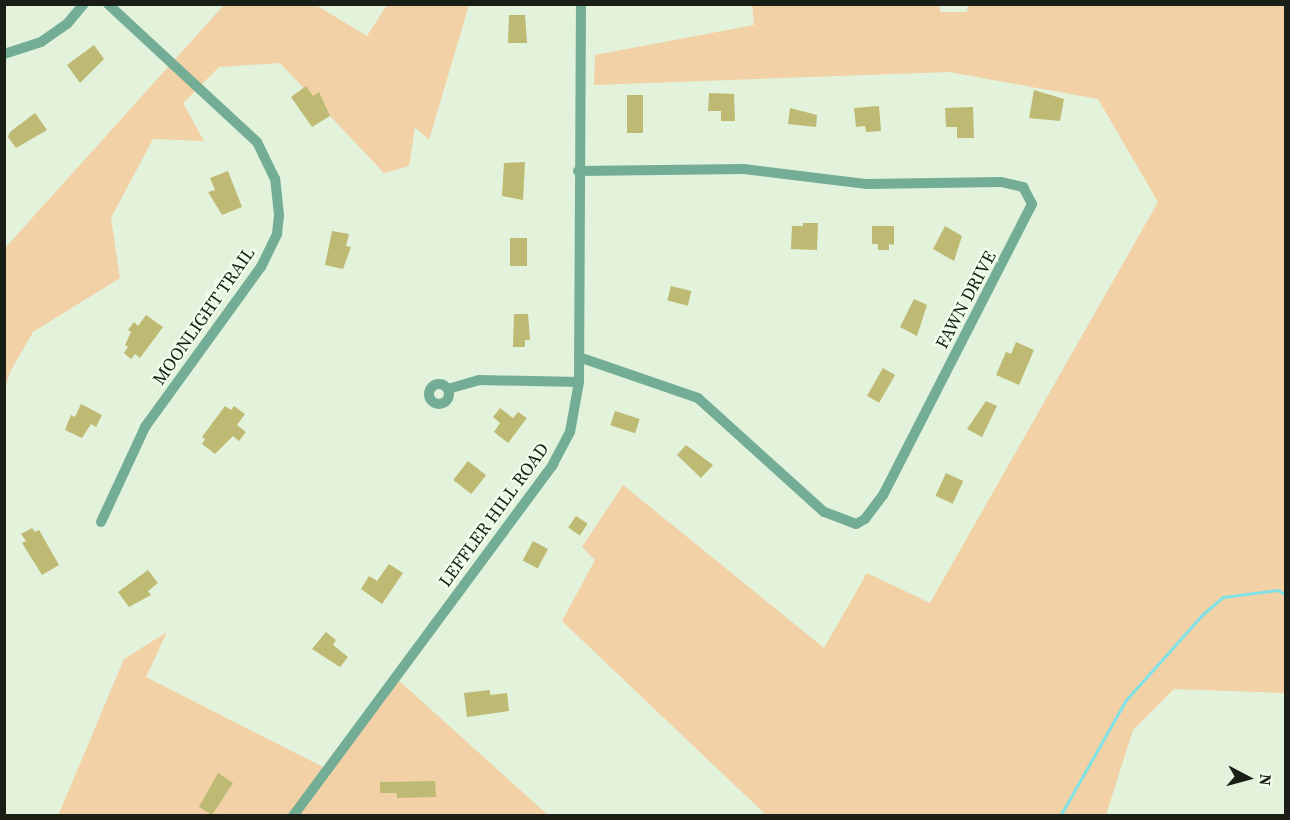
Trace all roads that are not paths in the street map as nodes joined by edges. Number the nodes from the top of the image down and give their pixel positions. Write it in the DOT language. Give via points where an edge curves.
graph roads {
  1 [pos="84,4"];
  2 [pos="108,4"];
  3 [pos="581,4"];
  4 [pos="4,54"];
  5 [pos="578,171"];
  6 [pos="579,357"];
  7 [pos="579,382"];
  8 [pos="448,389"];
  9 [pos="101,522"];
  10 [pos="293,816"];
  1 -- 4 [label="street" via="67,24 41,42"];
  2 -- 9 [label="street, MOONLIGHT TRAIL" via="257,142 275,179 279,215 277,234 261,267 145,428"];
  3 -- 5 [label="street, LEFFLER HILL ROAD"];
  5 -- 6 [label="street, LEFFLER HILL ROAD"];
  5 -- 6 [label="street, FAWN DRIVE" via="744,169 867,184 1001,183 1023,187 1032,204 882,495 865,519 856,524 824,512 698,398"];
  6 -- 7 [label="street, LEFFLER HILL ROAD"];
  7 -- 8 [label="street" via="480,380"];
  7 -- 10 [label="street, LEFFLER HILL ROAD" via="570,432 553,464"];
}
